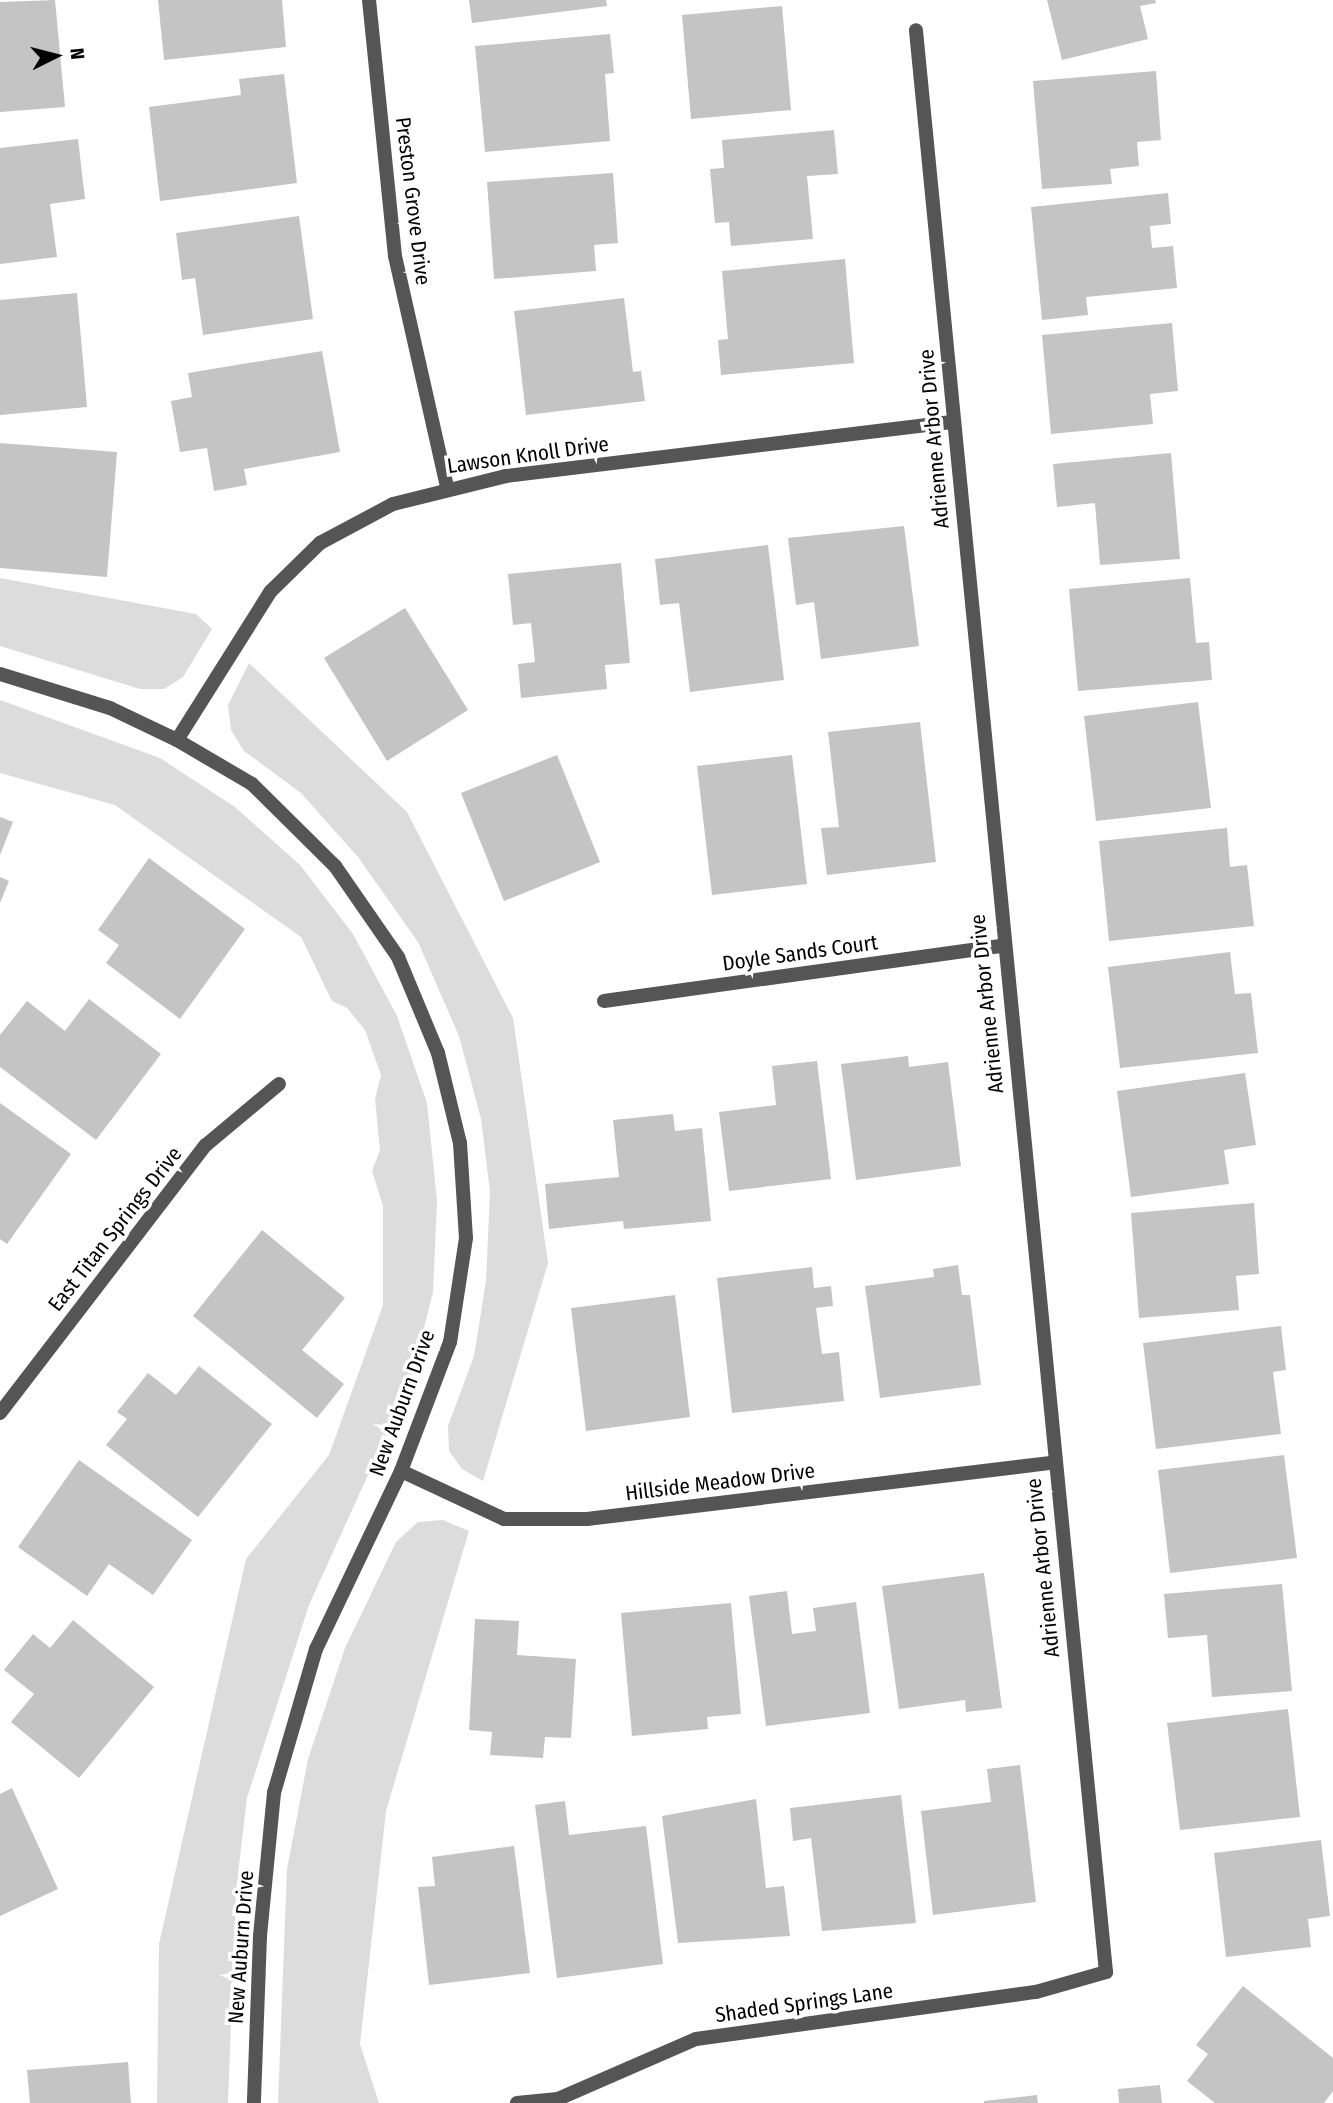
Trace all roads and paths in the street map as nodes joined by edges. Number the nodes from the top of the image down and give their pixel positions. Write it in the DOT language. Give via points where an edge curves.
graph roads {
  1 [pos="369,0"];
  2 [pos="916,30"];
  3 [pos="954,422"];
  4 [pos="447,486"];
  5 [pos="0,674"];
  6 [pos="177,740"];
  7 [pos="1002,946"];
  8 [pos="604,1001"];
  9 [pos="279,1084"];
  10 [pos="0,1413"];
  11 [pos="1054,1463"];
  12 [pos="401,1471"];
  13 [pos="1106,1972"];
  14 [pos="254,2103"];
  15 [pos="517,2103"];
  1 -- 4 [label="street, Preston Grove Drive" via="395,256"];
  2 -- 3 [label="street, Adrienne Arbor Drive"];
  3 -- 4 [label="street, Lawson Knoll Drive"];
  3 -- 7 [label="street, Adrienne Arbor Drive"];
  4 -- 6 [label="street, Lawson Knoll Drive" via="393,504 320,543 271,591"];
  5 -- 6 [label="street, New Auburn Drive" via="110,708"];
  6 -- 12 [label="street, New Auburn Drive" via="252,784 335,866 398,957 438,1053 460,1143 466,1238 450,1342"];
  7 -- 8 [label="street, Doyle Sands Court"];
  7 -- 11 [label="street, Adrienne Arbor Drive"];
  9 -- 10 [label="street, East Titan Springs Drive" via="206,1145"];
  11 -- 12 [label="street, Hillside Meadow Drive" via="587,1519 504,1520"];
  11 -- 13 [label="street, Adrienne Arbor Drive"];
  12 -- 14 [label="street, New Auburn Drive" via="316,1649 274,1793 260,1936"];
  13 -- 15 [label="street, Shaded Springs Lane" via="1036,1992 696,2039 558,2099"];
}
